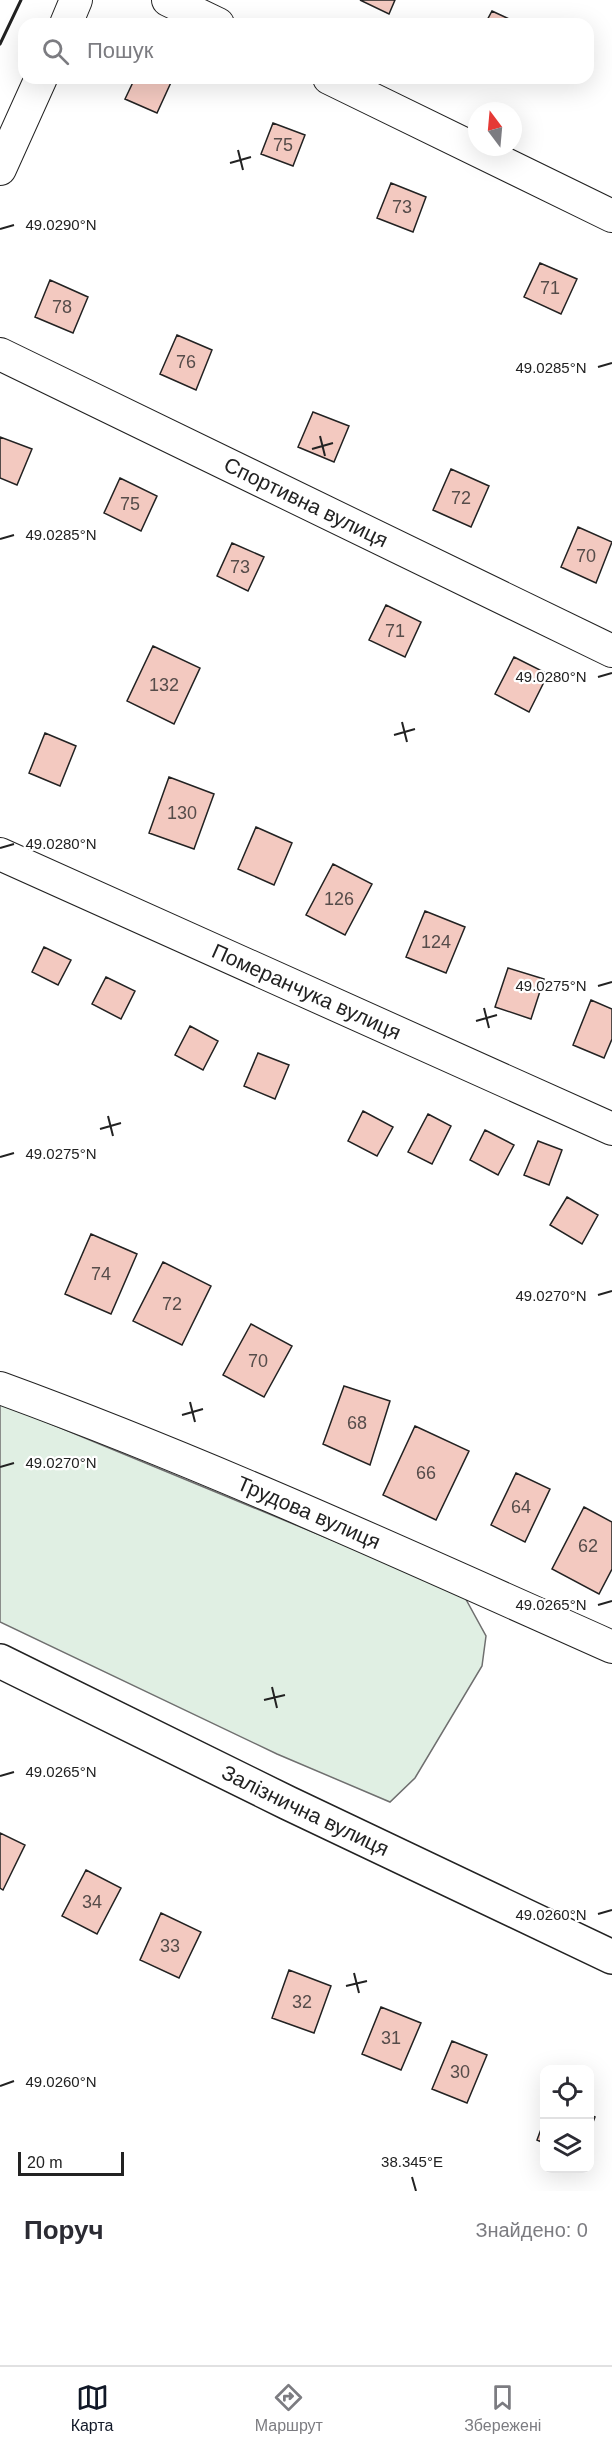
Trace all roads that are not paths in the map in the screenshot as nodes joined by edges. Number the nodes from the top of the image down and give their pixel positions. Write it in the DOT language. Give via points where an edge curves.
graph roads {
  1 [pos="76,0"];
  2 [pos="168,0"];
  3 [pos="68,18"];
  4 [pos="206,18"];
  5 [pos="38,84"];
  6 [pos="341,84"];
  7 [pos="0,170"];
  8 [pos="612,216"];
  9 [pos="0,354"];
  10 [pos="612,651"];
  11 [pos="0,855"];
  12 [pos="612,1129"];
  13 [pos="0,1388"];
  14 [pos="612,1647"];
  15 [pos="0,1661"];
  16 [pos="612,1957"];
  1 -- 3 [label="street"];
  2 -- 4 [label="street"];
  5 -- 7 [label="street"];
  6 -- 8 [label="street"];
  9 -- 10 [label="street, Спортивна вулиця"];
  11 -- 12 [label="street, Померанчука вулиця"];
  13 -- 14 [label="street, Трудова вулиця" via="339,1525"];
  15 -- 16 [label="main road, Залізнична вулиця"];
}
